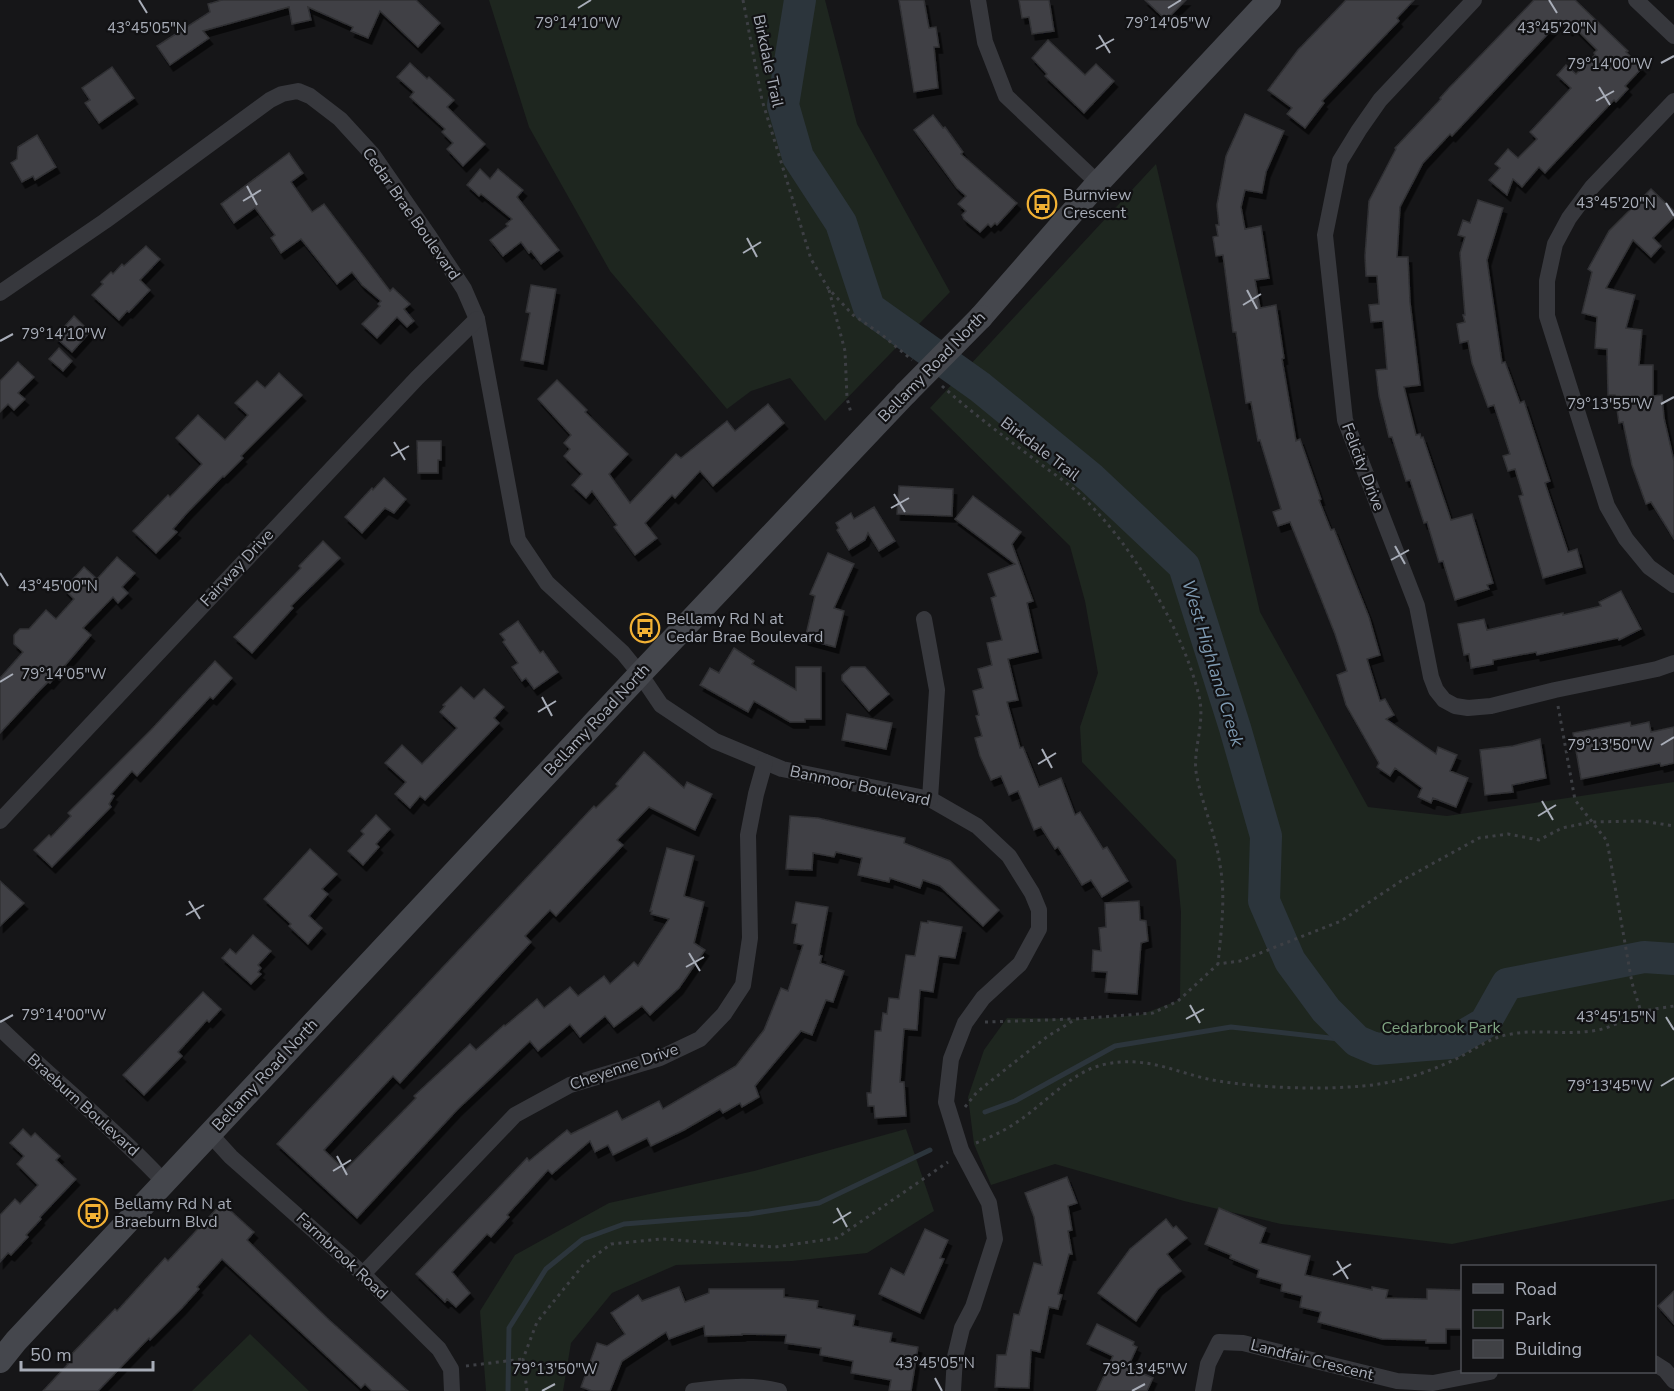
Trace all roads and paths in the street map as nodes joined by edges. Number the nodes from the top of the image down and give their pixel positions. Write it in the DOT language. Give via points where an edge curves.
graph roads {
  1 [pos="743,0"];
  2 [pos="978,0"];
  3 [pos="1269,0"];
  4 [pos="1474,0"];
  5 [pos="1636,0"];
  6 [pos="1674,36"];
  7 [pos="1674,101"];
  8 [pos="1098,183"];
  9 [pos="828,288"];
  10 [pos="0,293"];
  11 [pos="477,319"];
  12 [pos="919,366"];
  13 [pos="936,381"];
  14 [pos="851,413"];
  15 [pos="1674,585"];
  16 [pos="924,619"];
  17 [pos="1674,663"];
  18 [pos="640,674"];
  19 [pos="1557,704"];
  20 [pos="765,762"];
  21 [pos="930,799"];
  22 [pos="0,821"];
  23 [pos="1591,822"];
  24 [pos="1674,826"];
  25 [pos="1218,964"];
  26 [pos="1674,1006"];
  27 [pos="1641,1012"];
  28 [pos="1076,1019"];
  29 [pos="965,1023"];
  30 [pos="0,1028"];
  31 [pos="952,1122"];
  32 [pos="210,1134"];
  33 [pos="961,1150"];
  34 [pos="164,1182"];
  35 [pos="363,1274"];
  36 [pos="523,1359"];
  37 [pos="0,1361"];
  38 [pos="1656,1364"];
  39 [pos="451,1369"];
  40 [pos="1480,1373"];
  41 [pos="1674,1381"];
  42 [pos="452,1391"];
  43 [pos="527,1391"];
  44 [pos="693,1391"];
  45 [pos="779,1391"];
  46 [pos="953,1391"];
  47 [pos="1203,1391"];
  1 -- 9 [label="path, Birkdale Trail" via="771,132 811,259"];
  2 -- 8 [label="street" via="985,42 1006,96"];
  3 -- 8 [label="street, Bellamy Road North"];
  4 -- 17 [label="street, Felicity Drive" via="1380,100 1340,161 1325,235 1345,420 1417,606 1431,677 1444,700 1468,708 1491,706"];
  5 -- 6 [label="street"];
  7 -- 15 [label="street" via="1592,187 1569,218 1556,244 1547,281 1547,316 1607,506 1626,539 1649,567"];
  8 -- 18 [label="street, Bellamy Road North, bridge" via="981,317"];
  9 -- 12 [label="path, Birkdale Trail" via="853,315"];
  9 -- 14 [label="path" via="845,351"];
  10 -- 11 [label="street, Cedar Brae Boulevard" via="243,118 282,94 298,91 340,119 373,155 464,289"];
  11 -- 18 [label="street, Cedar Brae Boulevard" via="518,540 547,582"];
  11 -- 22 [label="street, Fairway Drive"];
  13 -- 25 [label="path, Birkdale Trail" via="1080,495 1123,545 1178,636 1199,698 1202,722 1196,775 1220,864 1224,901"];
  16 -- 21 [label="street" via="937,690"];
  18 -- 20 [label="street, Banmoor Boulevard" via="661,705 715,741"];
  18 -- 32 [label="street, Bellamy Road North"];
  19 -- 23 [label="path" via="1575,800"];
  20 -- 21 [label="street, Banmoor Boulevard" via="782,769"];
  20 -- 35 [label="street, Cheyenne Drive" via="748,835 750,938 742,985 724,1014 700,1039 660,1058 570,1085 515,1115"];
  21 -- 29 [label="street, Banmoor Boulevard" via="976,826 1009,856 1039,910 1040,929 1020,964 983,998"];
  23 -- 24 [label="path" via="1642,821"];
  23 -- 25 [label="path" via="1562,828 1539,840 1508,834 1479,838 1401,881 1341,921 1240,961"];
  23 -- 27 [label="path" via="1607,842 1632,983"];
  25 -- 28 [label="path" via="1178,1001 1153,1013"];
  26 -- 27 [label="path"];
  27 -- 33 [label="path" via="1595,1031 1511,1033 1488,1040 1432,1070 1399,1081 1362,1086 1250,1085 1156,1064 1101,1065 1076,1077 1020,1120"];
  28 -- 29 [label="path"];
  28 -- 31 [label="path" via="977,1092"];
  29 -- 31 [label="street, Banmoor Boulevard" via="951,1059 946,1102"];
  30 -- 34 [label="street, Braeburn Boulevard" via="140,1155"];
  31 -- 33 [label="street, Banmoor Boulevard"];
  32 -- 34 [label="street, Bellamy Road North"];
  32 -- 35 [label="street, Farmbrook Road"];
  33 -- 36 [label="path" via="837,1238 775,1247 662,1239 611,1244 584,1264 537,1322"];
  33 -- 46 [label="street, Banmoor Boulevard" via="989,1203 994,1239 973,1307 962,1328 954,1358"];
  34 -- 37 [label="street, Bellamy Road North"];
  35 -- 39 [label="street, Farmbrook Road" via="439,1348"];
  36 -- 39 [label="path"];
  36 -- 43 [label="path"];
  38 -- 41 [label="street"];
  39 -- 42 [label="street"];
  40 -- 47 [label="street, Landfair Crescent" via="1433,1383 1397,1381 1243,1343 1219,1342 1208,1364"];
  44 -- 45 [label="street" via="718,1387"];
}
